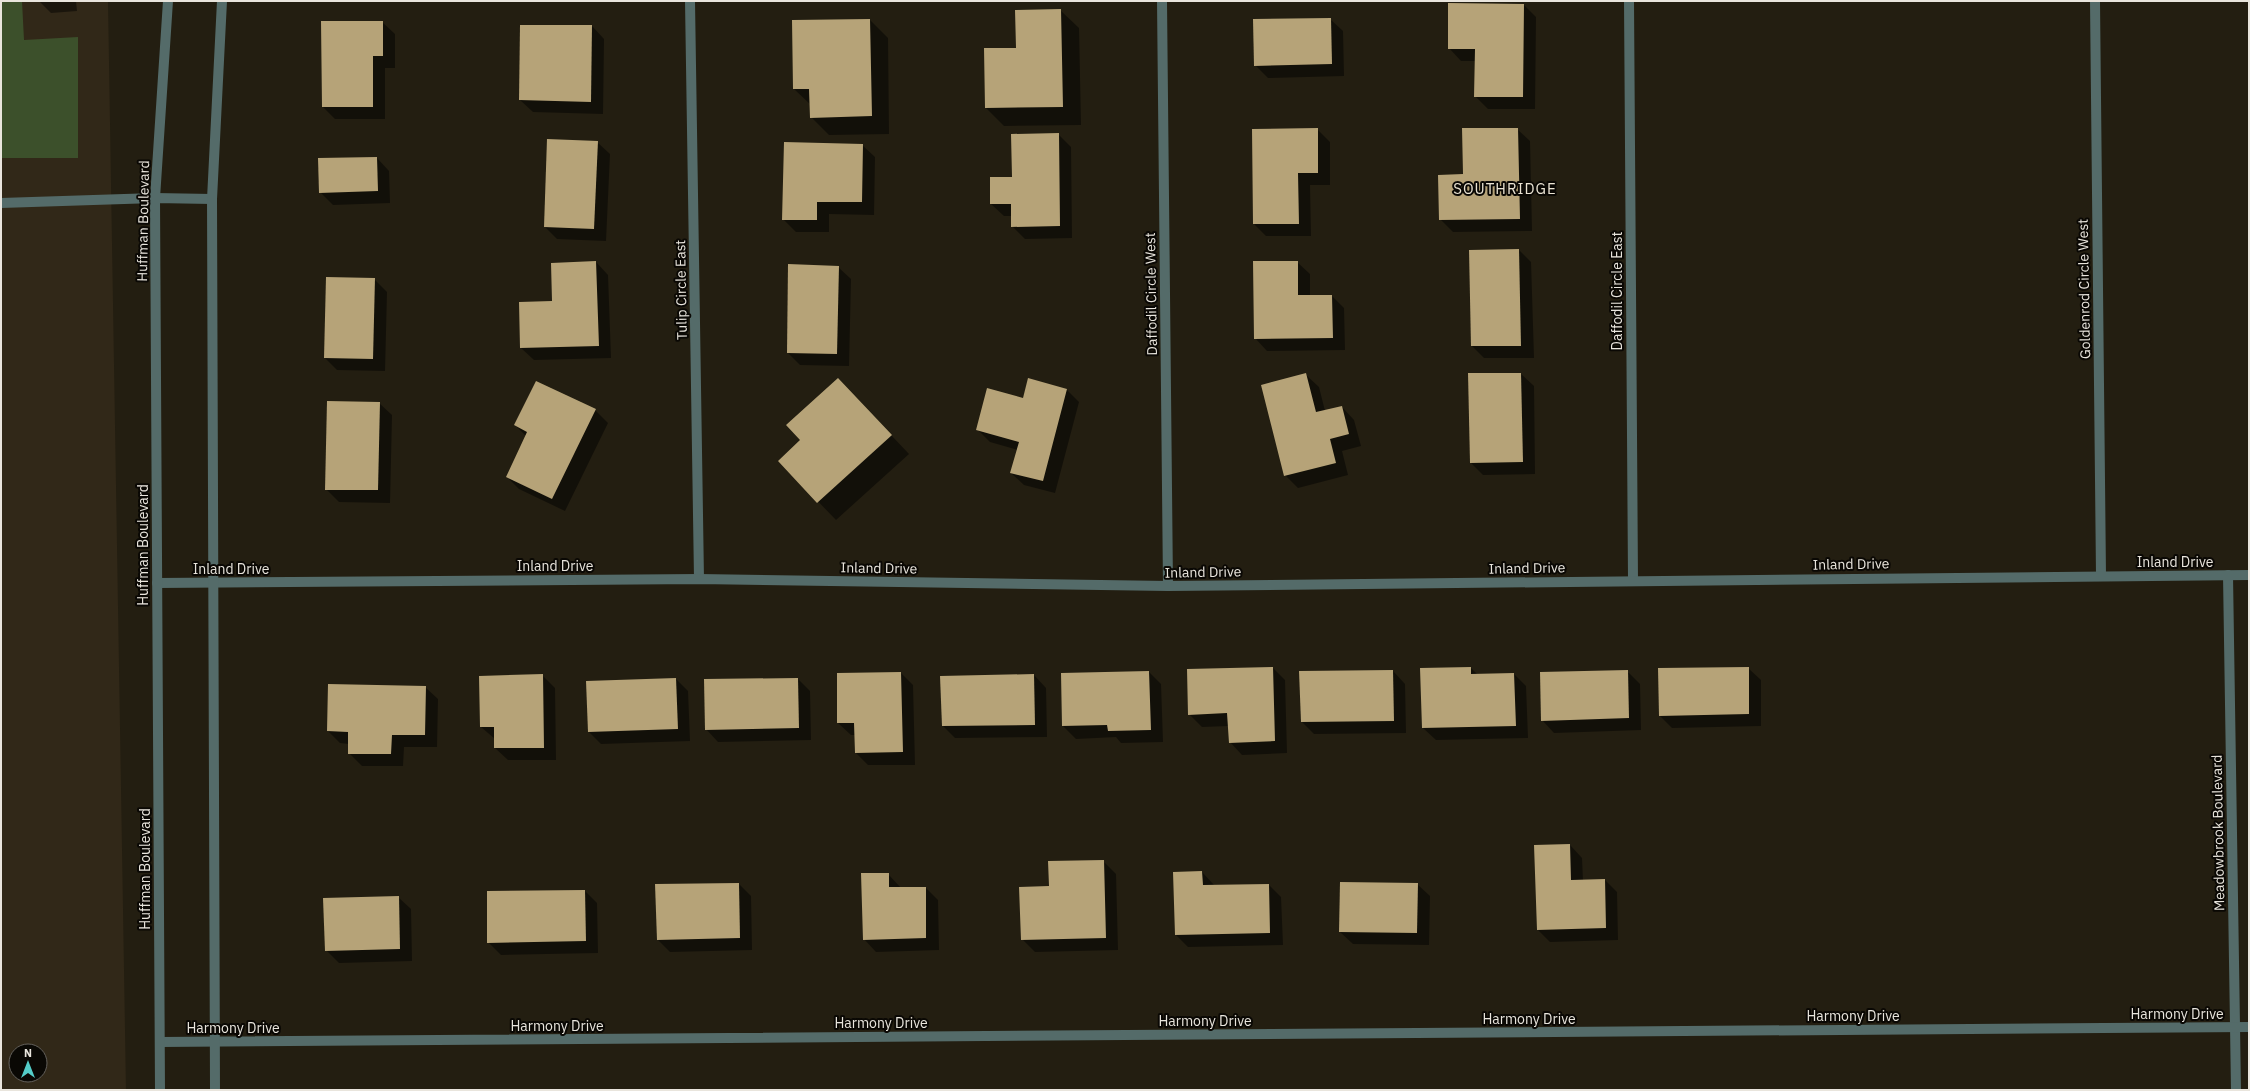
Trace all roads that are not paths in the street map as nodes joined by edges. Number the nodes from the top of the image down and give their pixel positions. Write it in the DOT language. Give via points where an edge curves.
graph roads {
  1 [pos="168,1"];
  2 [pos="222,1"];
  3 [pos="690,1"];
  4 [pos="1162,1"];
  5 [pos="1629,1"];
  6 [pos="2095,1"];
  7 [pos="155,198"];
  8 [pos="212,199"];
  9 [pos="1,203"];
  10 [pos="2228,575"];
  11 [pos="2249,575"];
  12 [pos="2101,576"];
  13 [pos="699,579"];
  14 [pos="1633,580"];
  15 [pos="157,583"];
  16 [pos="212,583"];
  17 [pos="1168,586"];
  18 [pos="2249,1027"];
  19 [pos="2235,1028"];
  20 [pos="161,1042"];
  21 [pos="216,1042"];
  22 [pos="160,1090"];
  23 [pos="216,1090"];
  24 [pos="2236,1090"];
  1 -- 7 [label="street, Huffman Boulevard"];
  2 -- 8 [label="street"];
  3 -- 13 [label="street, Tulip Circle East"];
  4 -- 17 [label="street, Daffodil Circle West"];
  5 -- 14 [label="street, Daffodil Circle East"];
  6 -- 12 [label="street, Goldenrod Circle West"];
  7 -- 8 [label="street"];
  7 -- 9 [label="street"];
  7 -- 15 [label="street, Huffman Boulevard"];
  8 -- 16 [label="street"];
  10 -- 11 [label="street, Inland Drive"];
  10 -- 12 [label="street, Inland Drive"];
  10 -- 19 [label="street, Meadowbrook Boulevard"];
  12 -- 14 [label="street, Inland Drive"];
  13 -- 16 [label="street, Inland Drive"];
  13 -- 17 [label="street, Inland Drive"];
  14 -- 17 [label="street, Inland Drive"];
  15 -- 16 [label="street, Inland Drive"];
  15 -- 20 [label="street, Huffman Boulevard"];
  16 -- 21 [label="street"];
  18 -- 19 [label="street, Harmony Drive"];
  19 -- 21 [label="street, Harmony Drive"];
  19 -- 24 [label="street, Meadowbrook Boulevard"];
  20 -- 21 [label="street, Harmony Drive"];
  20 -- 22 [label="street, Huffman Boulevard"];
  21 -- 23 [label="street"];
}
